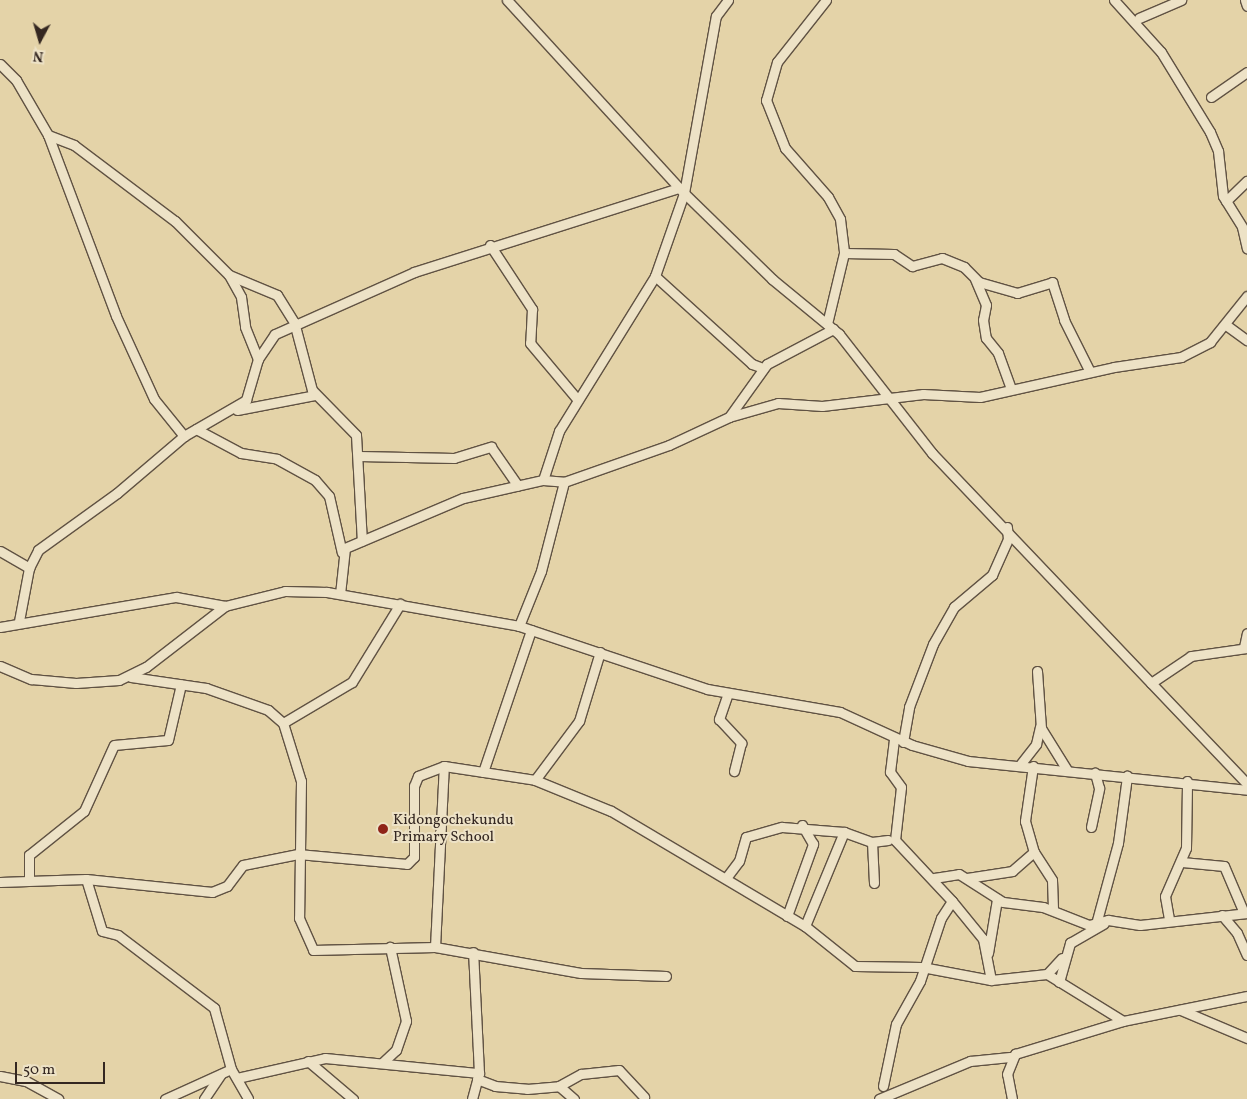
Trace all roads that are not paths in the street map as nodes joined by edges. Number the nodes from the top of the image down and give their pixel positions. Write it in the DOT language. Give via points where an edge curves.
graph roads {
  1 [pos="507,0"];
  2 [pos="728,0"];
  3 [pos="826,0"];
  4 [pos="1114,0"];
  5 [pos="1181,0"];
  6 [pos="1245,0"];
  7 [pos="1247,6"];
  8 [pos="1139,18"];
  9 [pos="0,64"];
  10 [pos="1247,66"];
  11 [pos="1244,73"];
  12 [pos="1211,97"];
  13 [pos="48,135"];
  14 [pos="1247,181"];
  15 [pos="681,190"];
  16 [pos="1226,197"];
  17 [pos="490,245"];
  18 [pos="1247,248"];
  19 [pos="844,253"];
  20 [pos="229,275"];
  21 [pos="656,276"];
  22 [pos="975,279"];
  23 [pos="1247,296"];
  24 [pos="294,322"];
  25 [pos="1226,325"];
  26 [pos="830,326"];
  27 [pos="1247,340"];
  28 [pos="258,359"];
  29 [pos="763,368"];
  30 [pos="1090,372"];
  31 [pos="1011,389"];
  32 [pos="315,394"];
  33 [pos="888,398"];
  34 [pos="577,399"];
  35 [pos="227,412"];
  36 [pos="729,417"];
  37 [pos="196,429"];
  38 [pos="184,436"];
  39 [pos="359,456"];
  40 [pos="543,480"];
  41 [pos="564,482"];
  42 [pos="518,486"];
  43 [pos="1007,527"];
  44 [pos="362,541"];
  45 [pos="0,551"];
  46 [pos="342,553"];
  47 [pos="29,568"];
  48 [pos="340,594"];
  49 [pos="400,604"];
  50 [pos="225,606"];
  51 [pos="19,620"];
  52 [pos="520,626"];
  53 [pos="0,627"];
  54 [pos="531,630"];
  55 [pos="1247,632"];
  56 [pos="1246,648"];
  57 [pos="600,652"];
  58 [pos="0,666"];
  59 [pos="1037,671"];
  60 [pos="131,677"];
  61 [pos="1151,682"];
  62 [pos="181,684"];
  63 [pos="728,693"];
  64 [pos="284,723"];
  65 [pos="1040,726"];
  66 [pos="894,738"];
  67 [pos="903,742"];
  68 [pos="444,766"];
  69 [pos="1019,766"];
  70 [pos="1033,766"];
  71 [pos="734,770"];
  72 [pos="1067,770"];
  73 [pos="483,772"];
  74 [pos="1095,773"];
  75 [pos="1127,776"];
  76 [pos="535,780"];
  77 [pos="1187,781"];
  78 [pos="1247,784"];
  79 [pos="1247,790"];
  80 [pos="802,825"];
  81 [pos="1091,826"];
  82 [pos="844,832"];
  83 [pos="888,840"];
  84 [pos="872,842"];
  85 [pos="1034,852"];
  86 [pos="298,854"];
  87 [pos="1182,862"];
  88 [pos="726,878"];
  89 [pos="934,878"];
  90 [pos="967,878"];
  91 [pos="86,879"];
  92 [pos="29,880"];
  93 [pos="0,882"];
  94 [pos="874,883"];
  95 [pos="997,899"];
  96 [pos="952,901"];
  97 [pos="1053,910"];
  98 [pos="1246,913"];
  99 [pos="1222,915"];
  100 [pos="787,916"];
  101 [pos="1169,919"];
  102 [pos="1108,920"];
  103 [pos="1096,924"];
  104 [pos="805,926"];
  105 [pos="390,947"];
  106 [pos="435,947"];
  107 [pos="473,952"];
  108 [pos="988,955"];
  109 [pos="1247,955"];
  110 [pos="1062,958"];
  111 [pos="922,967"];
  112 [pos="1046,974"];
  113 [pos="666,976"];
  114 [pos="991,980"];
  115 [pos="1059,982"];
  116 [pos="1247,996"];
  117 [pos="1176,1009"];
  118 [pos="1123,1020"];
  119 [pos="1247,1038"];
  120 [pos="1010,1057"];
  121 [pos="308,1061"];
  122 [pos="382,1063"];
  123 [pos="231,1069"];
  124 [pos="222,1074"];
  125 [pos="0,1076"];
  126 [pos="478,1076"];
  127 [pos="236,1078"];
  128 [pos="559,1086"];
  129 [pos="883,1086"];
  130 [pos="644,1097"];
  131 [pos="58,1099"];
  132 [pos="165,1099"];
  133 [pos="204,1099"];
  134 [pos="248,1099"];
  135 [pos="353,1099"];
  136 [pos="472,1099"];
  137 [pos="574,1099"];
  138 [pos="880,1099"];
  139 [pos="1012,1099"];
  1 -- 15 [label="street"];
  2 -- 15 [label="street" via="714,26"];
  3 -- 19 [label="street" via="777,62 766,100 785,148 828,197 840,219"];
  4 -- 16 [label="street" via="1161,52 1198,111 1218,151"];
  5 -- 8 [label="street"];
  6 -- 7 [label="street"];
  9 -- 13 [label="street" via="16,80"];
  10 -- 11 [label="street"];
  11 -- 12 [label="street"];
  13 -- 20 [label="street" via="74,146 175,221"];
  13 -- 38 [label="street" via="116,316 154,399"];
  14 -- 16 [label="street"];
  15 -- 17 [label="street"];
  15 -- 21 [label="street"];
  15 -- 26 [label="street" via="772,279"];
  16 -- 18 [label="street" via="1242,227"];
  17 -- 24 [label="street"];
  17 -- 34 [label="street" via="532,309 530,343"];
  19 -- 22 [label="street" via="894,254 912,266 942,258 959,263"];
  19 -- 26 [label="street"];
  20 -- 24 [label="street" via="272,291"];
  20 -- 28 [label="street" via="239,292 245,327"];
  21 -- 29 [label="street" via="752,364"];
  21 -- 34 [label="street"];
  22 -- 30 [label="street" via="1017,293 1052,282 1067,326"];
  22 -- 31 [label="street" via="986,305 982,320 986,338 998,353"];
  23 -- 25 [label="street"];
  24 -- 28 [label="street" via="275,334"];
  24 -- 32 [label="street"];
  25 -- 27 [label="street"];
  25 -- 30 [label="street" via="1210,342 1181,357"];
  26 -- 29 [label="street"];
  26 -- 33 [label="street"];
  28 -- 35 [label="street" via="249,396"];
  29 -- 36 [label="street"];
  30 -- 31 [label="street"];
  31 -- 33 [label="street" via="974,397 923,394"];
  32 -- 35 [label="street"];
  32 -- 39 [label="street" via="352,427"];
  33 -- 36 [label="street" via="830,406 778,403"];
  33 -- 43 [label="street" via="932,453"];
  34 -- 40 [label="street" via="559,431"];
  35 -- 37 [label="street"];
  36 -- 41 [label="street" via="669,445"];
  37 -- 38 [label="street"];
  37 -- 46 [label="street" via="241,453 277,459 315,480 329,496"];
  38 -- 47 [label="street" via="117,493 46,542"];
  39 -- 42 [label="street" via="454,458 491,447"];
  39 -- 44 [label="street"];
  40 -- 41 [label="street"];
  40 -- 42 [label="street"];
  41 -- 52 [label="street" via="541,571"];
  42 -- 44 [label="street" via="440,506"];
  43 -- 61 [label="street" via="1093,626"];
  43 -- 67 [label="street" via="1008,539 995,572 954,608 933,644 909,707"];
  44 -- 46 [label="street"];
  45 -- 47 [label="street"];
  46 -- 48 [label="street"];
  47 -- 51 [label="street"];
  48 -- 49 [label="street"];
  48 -- 50 [label="street" via="285,591"];
  49 -- 52 [label="street"];
  49 -- 64 [label="street" via="352,682"];
  50 -- 51 [label="street" via="176,597"];
  50 -- 60 [label="street"];
  51 -- 53 [label="street"];
  52 -- 54 [label="street"];
  54 -- 57 [label="street"];
  54 -- 73 [label="street"];
  55 -- 56 [label="street"];
  56 -- 61 [label="street" via="1186,658"];
  57 -- 63 [label="street"];
  57 -- 76 [label="street" via="579,721"];
  58 -- 60 [label="street" via="31,679 76,683"];
  59 -- 65 [label="street"];
  60 -- 62 [label="street"];
  61 -- 78 [label="street"];
  62 -- 64 [label="street" via="268,710"];
  62 -- 92 [label="street" via="168,740 114,745 84,811 29,855"];
  63 -- 66 [label="street" via="819,706"];
  63 -- 71 [label="street" via="719,719 741,743"];
  64 -- 86 [label="street" via="301,781"];
  65 -- 69 [label="street" via="1036,744"];
  65 -- 72 [label="street"];
  66 -- 67 [label="street"];
  66 -- 89 [label="street" via="890,772 901,787 895,840"];
  67 -- 69 [label="street" via="976,763"];
  68 -- 73 [label="street"];
  68 -- 86 [label="street" via="418,776 414,786 411,862 401,865"];
  68 -- 106 [label="street"];
  69 -- 70 [label="street"];
  70 -- 72 [label="street"];
  70 -- 85 [label="street" via="1025,821"];
  72 -- 74 [label="street"];
  73 -- 76 [label="street"];
  74 -- 75 [label="street"];
  74 -- 81 [label="street" via="1099,788"];
  75 -- 77 [label="street"];
  75 -- 103 [label="street" via="1118,843"];
  76 -- 88 [label="street" via="611,811"];
  77 -- 79 [label="street"];
  77 -- 87 [label="street"];
  80 -- 82 [label="street"];
  80 -- 88 [label="street" via="746,837 740,862"];
  80 -- 100 [label="street" via="813,844"];
  82 -- 84 [label="street"];
  82 -- 104 [label="street"];
  83 -- 84 [label="street"];
  84 -- 94 [label="street"];
  85 -- 90 [label="street" via="1012,871"];
  85 -- 97 [label="street" via="1052,880"];
  86 -- 91 [label="street" via="243,865 227,886 212,892"];
  86 -- 105 [label="street" via="300,918 314,950"];
  87 -- 98 [label="street" via="1224,866"];
  87 -- 101 [label="street" via="1165,896"];
  88 -- 100 [label="street"];
  89 -- 90 [label="street" via="955,874"];
  89 -- 96 [label="street"];
  90 -- 95 [label="street"];
  91 -- 92 [label="street"];
  91 -- 123 [label="street" via="102,931 118,934 214,1008"];
  92 -- 93 [label="street"];
  95 -- 97 [label="street"];
  95 -- 108 [label="street"];
  96 -- 108 [label="street" via="979,933"];
  96 -- 111 [label="street"];
  97 -- 103 [label="street" via="1081,923"];
  98 -- 99 [label="street"];
  99 -- 101 [label="street"];
  99 -- 109 [label="street" via="1237,933"];
  100 -- 104 [label="street"];
  101 -- 102 [label="street" via="1140,925"];
  102 -- 103 [label="street"];
  102 -- 110 [label="street" via="1070,942"];
  104 -- 111 [label="street" via="855,966"];
  105 -- 106 [label="street"];
  105 -- 122 [label="street" via="406,1021 396,1050"];
  106 -- 107 [label="street"];
  107 -- 113 [label="street" via="563,971"];
  107 -- 126 [label="street"];
  108 -- 114 [label="street"];
  110 -- 112 [label="street"];
  110 -- 115 [label="street"];
  111 -- 114 [label="street"];
  111 -- 129 [label="street" via="920,981 896,1024"];
  112 -- 114 [label="street"];
  112 -- 115 [label="street"];
  115 -- 118 [label="street"];
  116 -- 117 [label="street"];
  117 -- 118 [label="street"];
  117 -- 119 [label="street" via="1195,1012"];
  118 -- 120 [label="street"];
  120 -- 138 [label="street" via="970,1061"];
  120 -- 139 [label="street" via="1007,1074"];
  121 -- 122 [label="street" via="332,1058"];
  121 -- 127 [label="street"];
  121 -- 135 [label="street"];
  122 -- 126 [label="street"];
  123 -- 124 [label="street"];
  123 -- 127 [label="street"];
  124 -- 132 [label="street"];
  124 -- 133 [label="street"];
  125 -- 131 [label="street" via="26,1081"];
  126 -- 128 [label="street" via="514,1089"];
  126 -- 136 [label="street"];
  127 -- 134 [label="street"];
  128 -- 130 [label="street" via="581,1074 619,1070"];
  128 -- 137 [label="street"];
}
